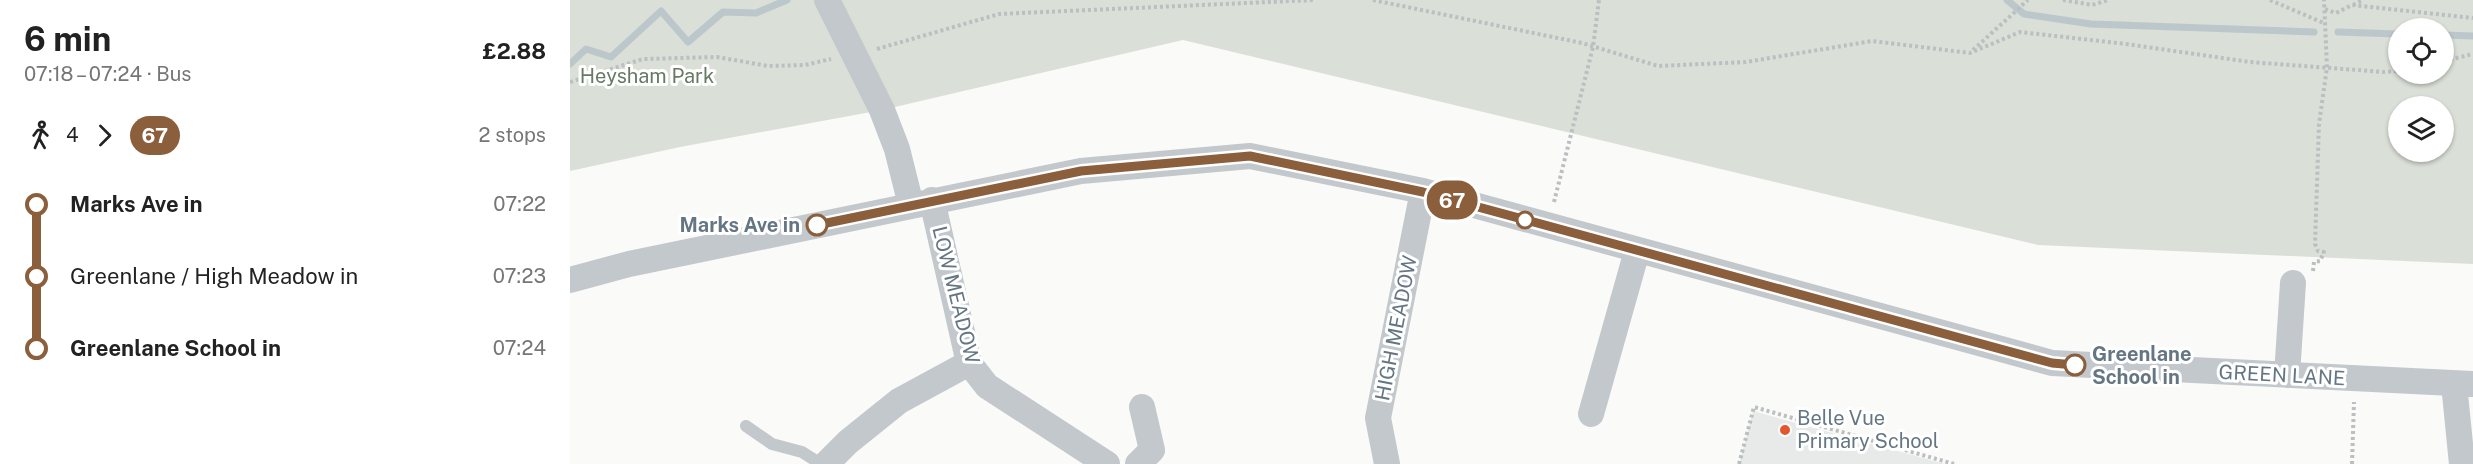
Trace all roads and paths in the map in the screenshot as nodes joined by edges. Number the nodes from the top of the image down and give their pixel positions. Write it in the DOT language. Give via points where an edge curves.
graph roads {
  1 [pos="827,0"];
  2 [pos="1314,0"];
  3 [pos="1373,0"];
  4 [pos="1599,0"];
  5 [pos="2028,0"];
  6 [pos="2063,0"];
  7 [pos="2108,0"];
  8 [pos="2270,0"];
  9 [pos="2324,0"];
  10 [pos="2363,0"];
  11 [pos="2352,5"];
  12 [pos="2325,9"];
  13 [pos="2473,18"];
  14 [pos="2326,24"];
  15 [pos="1593,47"];
  16 [pos="1970,53"];
  17 [pos="2473,54"];
  18 [pos="855,55"];
  19 [pos="2454,59"];
  20 [pos="2326,67"];
  21 [pos="2388,72"];
  22 [pos="570,82"];
  23 [pos="1423,192"];
  24 [pos="922,203"];
  25 [pos="1548,226"];
  26 [pos="1637,251"];
  27 [pos="2303,278"];
  28 [pos="570,280"];
  29 [pos="969,363"];
  30 [pos="2287,375"];
  31 [pos="2464,384"];
  32 [pos="2355,396"];
  33 [pos="1142,408"];
  34 [pos="1591,414"];
  35 [pos="746,426"];
  36 [pos="820,464"];
  37 [pos="826,464"];
  38 [pos="1107,464"];
  39 [pos="1138,464"];
  40 [pos="1386,464"];
  41 [pos="1739,464"];
  42 [pos="1954,464"];
  43 [pos="2352,464"];
  44 [pos="2462,464"];
  1 -- 18 [label="street, LOW MEADOW"];
  2 -- 18 [label="path" via="999,14"];
  3 -- 15 [label="path"];
  4 -- 15 [label="path"];
  5 -- 16 [label="path"];
  6 -- 7 [label="path" via="2092,5"];
  8 -- 14 [label="path"];
  9 -- 12 [label="path"];
  10 -- 11 [label="path"];
  11 -- 12 [label="path" via="2336,13"];
  11 -- 13 [label="path"];
  12 -- 14 [label="path"];
  14 -- 20 [label="path"];
  15 -- 16 [label="path" via="1658,66 1746,62 1872,40"];
  15 -- 25 [label="path"];
  16 -- 20 [label="path" via="2020,32 2250,62"];
  17 -- 19 [label="path"];
  18 -- 22 [label="path" via="805,65 768,66 717,57 643,59"];
  18 -- 24 [label="street, LOW MEADOW"];
  20 -- 21 [label="path"];
  20 -- 27 [label="path" via="2319,124 2315,243 2318,251 2324,252"];
  23 -- 24 [label="street, GREEN LANE" via="1250,156 1081,171"];
  23 -- 25 [label="street, GREEN LANE"];
  23 -- 40 [label="street, HIGH MEADOW" via="1378,418"];
  24 -- 28 [label="street, GREEN LANE" via="629,264"];
  24 -- 29 [label="street, LOW MEADOW"];
  25 -- 26 [label="street, GREEN LANE"];
  26 -- 30 [label="street, GREEN LANE" via="2052,363"];
  26 -- 34 [label="street"];
  27 -- 30 [label="street"];
  29 -- 37 [label="street" via="899,400"];
  29 -- 38 [label="street, LOW MEADOW" via="987,386"];
  30 -- 31 [label="street, GREEN LANE"];
  31 -- 44 [label="street"];
  32 -- 43 [label="path"];
  33 -- 39 [label="street" via="1152,450"];
  35 -- 36 [label="lane" via="772,444 802,452"];
  41 -- 42 [label="path" via="1754,407"];
}
